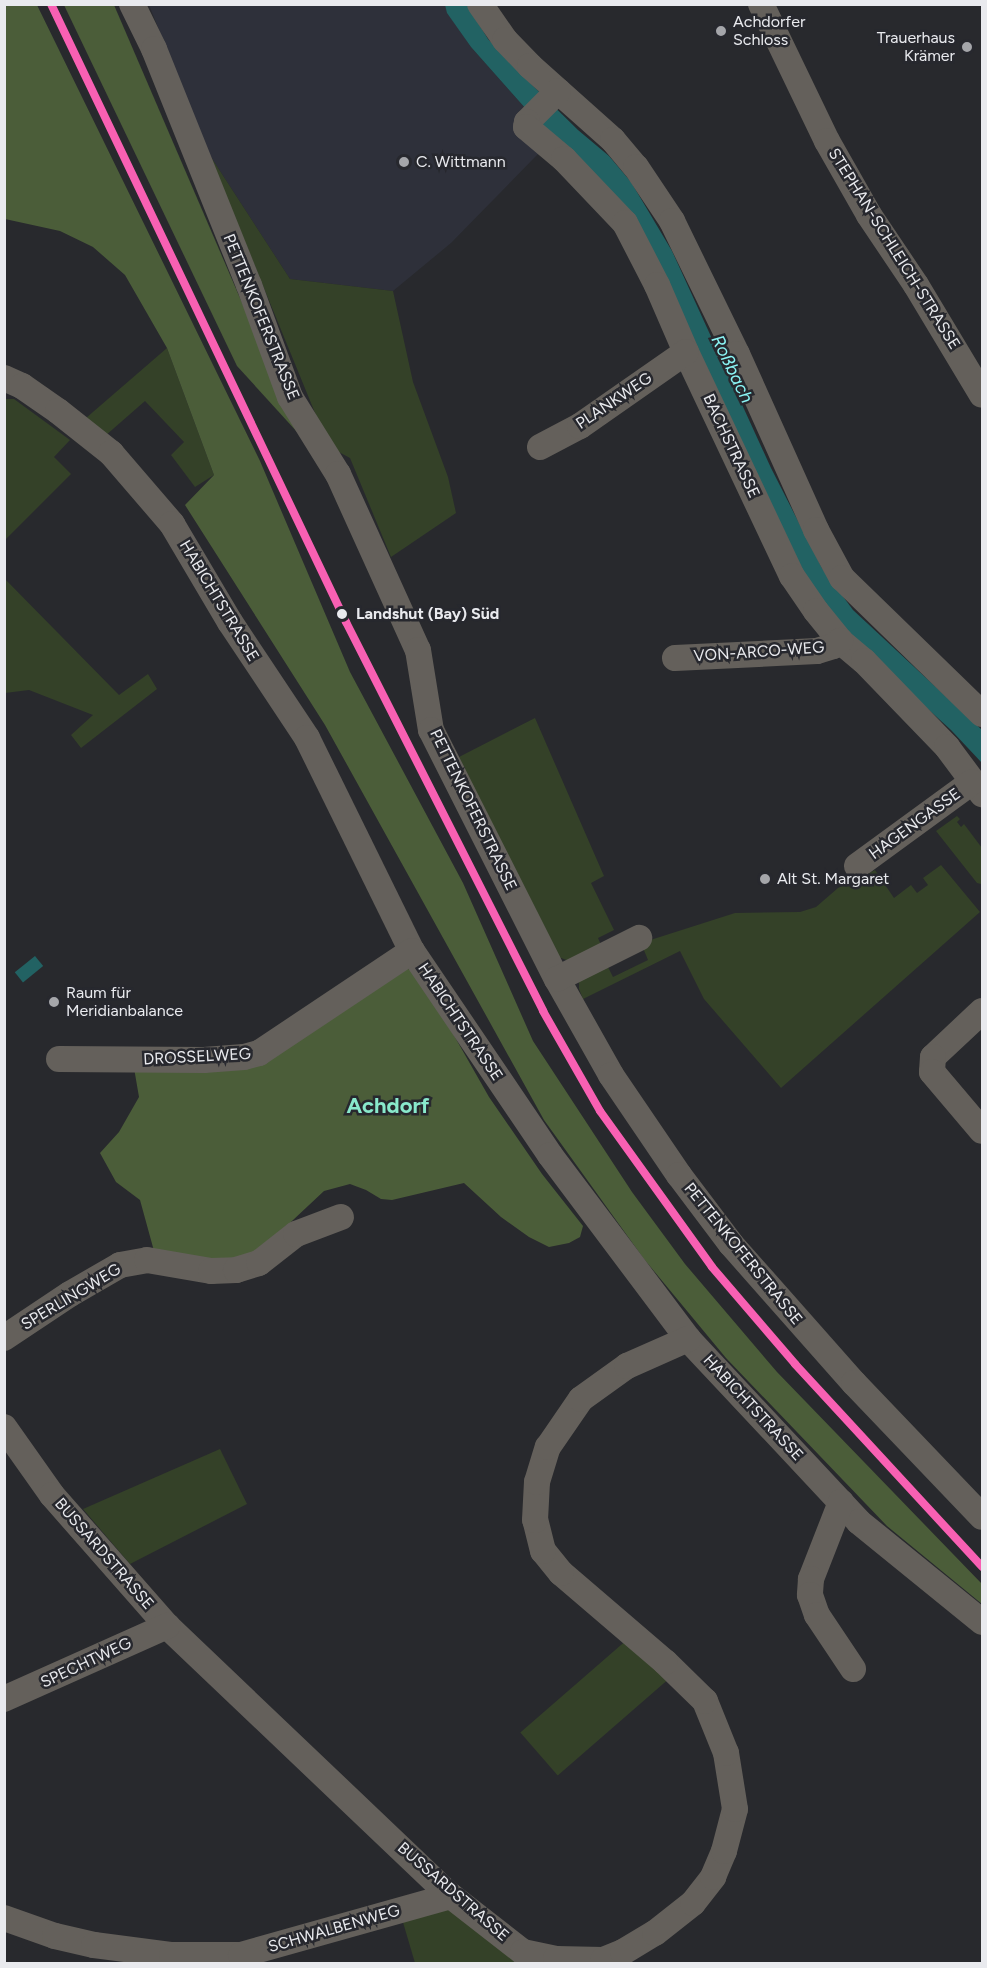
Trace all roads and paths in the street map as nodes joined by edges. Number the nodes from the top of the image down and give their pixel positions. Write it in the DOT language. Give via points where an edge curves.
graph roads {
  1 [pos="132,4"];
  2 [pos="480,4"];
  3 [pos="761,4"];
  4 [pos="546,103"];
  5 [pos="686,352"];
  6 [pos="4,378"];
  7 [pos="982,395"];
  8 [pos="540,447"];
  9 [pos="840,640"];
  10 [pos="675,658"];
  11 [pos="982,714"];
  12 [pos="977,788"];
  13 [pos="857,866"];
  14 [pos="639,938"];
  15 [pos="412,951"];
  16 [pos="557,979"];
  17 [pos="982,1011"];
  18 [pos="59,1059"];
  19 [pos="982,1131"];
  20 [pos="341,1217"];
  21 [pos="4,1338"];
  22 [pos="688,1339"];
  23 [pos="4,1427"];
  24 [pos="841,1502"];
  25 [pos="982,1517"];
  26 [pos="982,1622"];
  27 [pos="167,1626"];
  28 [pos="854,1669"];
  29 [pos="4,1699"];
  30 [pos="451,1896"];
  31 [pos="4,1918"];
  32 [pos="242,1959"];
  1 -- 16 [label="street, PETTENKOFERSTRASSE" via="249,285 290,397 338,474 418,650 431,730"];
  2 -- 4 [label="street"];
  3 -- 7 [label="street, STEPHAN-SCHLEICH-STRASSE" via="827,141"];
  4 -- 5 [label="street, BACHSTRASSE" via="527,122 528,130 564,159 625,223"];
  4 -- 11 [label="street" via="613,140 636,167 672,221 811,520 842,578"];
  5 -- 8 [label="street, PLANKWEG" via="580,426"];
  5 -- 9 [label="street, BACHSTRASSE" via="792,576"];
  6 -- 15 [label="street, HABICHTSTRASSE" via="58,411 111,453 172,524 230,622 307,738"];
  9 -- 10 [label="street, VON-ARCO-WEG" via="817,651"];
  9 -- 12 [label="street, BACHSTRASSE" via="947,747"];
  12 -- 13 [label="street, HAGENGASSE"];
  14 -- 16 [label="street"];
  15 -- 18 [label="street, DROSSELWEG" via="259,1053 204,1060"];
  15 -- 22 [label="street, HABICHTSTRASSE" via="550,1155"];
  16 -- 25 [label="street, PETTENKOFERSTRASSE" via="611,1076 731,1244 847,1375"];
  17 -- 19 [label="street" via="933,1057 932,1072"];
  20 -- 21 [label="street, SPERLINGWEG" via="296,1234 259,1263 236,1270 211,1271 147,1260 120,1265"];
  22 -- 24 [label="street, HABICHTSTRASSE"];
  22 -- 30 [label="street, BUSSARDSTRASSE" via="627,1366 581,1399 548,1447 537,1482 535,1520 543,1551 561,1573 705,1701 726,1753 735,1809 713,1877 693,1903 655,1933 603,1960 556,1959 523,1952"];
  23 -- 27 [label="street, BUSSARDSTRASSE" via="52,1495"];
  24 -- 26 [label="street, HABICHTSTRASSE" via="859,1522"];
  24 -- 28 [label="street" via="811,1579 810,1595 817,1615"];
  27 -- 29 [label="street, SPECHTWEG"];
  27 -- 30 [label="street, BUSSARDSTRASSE"];
  30 -- 32 [label="street, SCHWALBENWEG"];
  31 -- 32 [label="street, SCHWALBENWEG" via="94,1945"];
}
